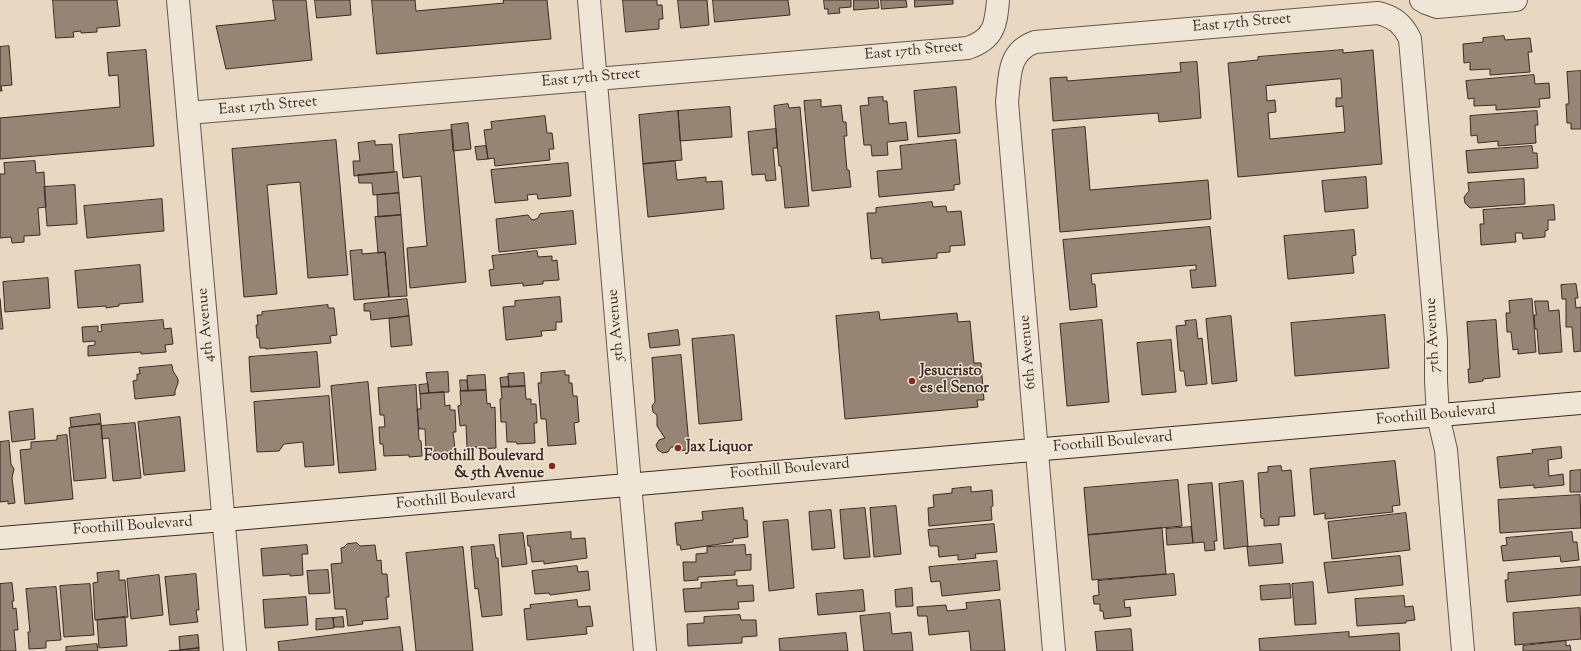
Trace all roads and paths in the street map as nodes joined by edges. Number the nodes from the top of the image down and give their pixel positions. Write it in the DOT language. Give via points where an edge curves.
graph roads {
  1 [pos="178,0"];
  2 [pos="589,0"];
  3 [pos="998,0"];
  4 [pos="1421,0"];
  5 [pos="1516,0"];
  6 [pos="1399,21"];
  7 [pos="1016,55"];
  8 [pos="596,78"];
  9 [pos="188,113"];
  10 [pos="1581,403"];
  11 [pos="1438,416"];
  12 [pos="1037,449"];
  13 [pos="630,484"];
  14 [pos="224,520"];
  15 [pos="0,538"];
  16 [pos="235,651"];
  17 [pos="645,651"];
  18 [pos="1054,651"];
  19 [pos="1463,651"];
  1 -- 9 [label="street, 4th Avenue"];
  2 -- 8 [label="street, 5th Avenue"];
  3 -- 8 [label="street, East 17th Street" via="990,35 980,44 968,48"];
  4 -- 5 [label="street" via="1437,7"];
  6 -- 7 [label="street, East 17th Street" via="1389,15 1378,13 1035,42 1025,46"];
  6 -- 11 [label="street, 7th Avenue" via="1410,39 1436,340"];
  7 -- 12 [label="street, 6th Avenue" via="1011,67 1007,102"];
  8 -- 9 [label="street, East 17th Street"];
  8 -- 13 [label="street, 5th Avenue"];
  9 -- 14 [label="street, 4th Avenue"];
  10 -- 11 [label="street, Foothill Boulevard"];
  11 -- 12 [label="street, Foothill Boulevard"];
  11 -- 19 [label="street, 7th Avenue" via="1446,450"];
  12 -- 13 [label="street, Foothill Boulevard"];
  12 -- 18 [label="street, 6th Avenue"];
  13 -- 14 [label="street, Foothill Boulevard"];
  13 -- 17 [label="street, 5th Avenue"];
  14 -- 15 [label="street, Foothill Boulevard"];
  14 -- 16 [label="street, 4th Avenue"];
}
